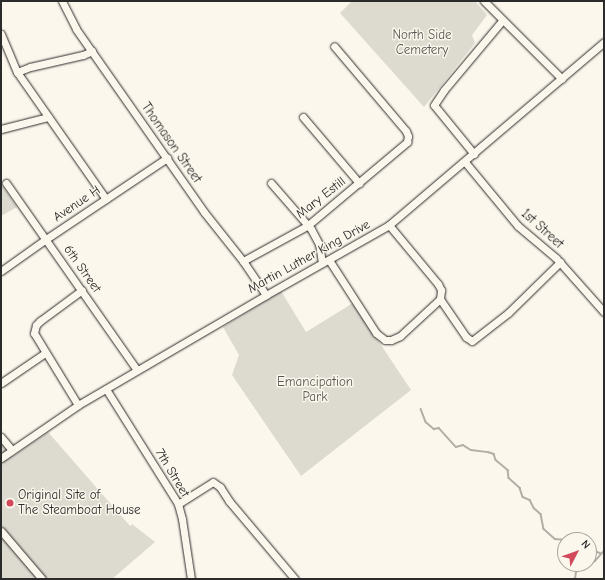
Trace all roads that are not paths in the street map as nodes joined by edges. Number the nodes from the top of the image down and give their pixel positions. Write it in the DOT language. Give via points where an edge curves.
graph roads {
  1 [pos="62,1"];
  2 [pos="484,1"];
  3 [pos="502,21"];
  4 [pos="1,34"];
  5 [pos="604,42"];
  6 [pos="334,46"];
  7 [pos="92,51"];
  8 [pos="17,72"];
  9 [pos="562,79"];
  10 [pos="304,116"];
  11 [pos="48,117"];
  12 [pos="1,129"];
  13 [pos="474,154"];
  14 [pos="167,158"];
  15 [pos="465,162"];
  16 [pos="6,183"];
  17 [pos="271,183"];
  18 [pos="359,183"];
  19 [pos="106,198"];
  20 [pos="389,225"];
  21 [pos="307,226"];
  22 [pos="46,239"];
  23 [pos="329,260"];
  24 [pos="243,261"];
  25 [pos="560,262"];
  26 [pos="322,263"];
  27 [pos="1,272"];
  28 [pos="82,290"];
  29 [pos="266,295"];
  30 [pos="440,299"];
  31 [pos="604,312"];
  32 [pos="45,353"];
  33 [pos="137,370"];
  34 [pos="1,383"];
  35 [pos="106,389"];
  36 [pos="78,405"];
  37 [pos="1,437"];
  38 [pos="12,450"];
  39 [pos="1,458"];
  40 [pos="178,504"];
  41 [pos="1,531"];
  42 [pos="42,579"];
  43 [pos="191,579"];
  44 [pos="295,579"];
  1 -- 7 [label="street, Thomason Street" via="76,29"];
  2 -- 3 [label="street"];
  3 -- 9 [label="street" via="531,46"];
  3 -- 13 [label="street" via="434,105"];
  4 -- 8 [label="street"];
  5 -- 9 [label="street, Martin Luther King Drive"];
  6 -- 18 [label="street, Mary Estill" via="408,136 407,142"];
  7 -- 8 [label="street"];
  7 -- 14 [label="street, Thomason Street"];
  8 -- 11 [label="street"];
  9 -- 13 [label="street, Martin Luther King Drive"];
  10 -- 18 [label="street"];
  11 -- 12 [label="street"];
  11 -- 19 [label="street"];
  13 -- 15 [label="street, Martin Luther King Drive"];
  14 -- 19 [label="street, Avenue H"];
  14 -- 24 [label="street, Thomason Street" via="204,212"];
  15 -- 20 [label="street, Martin Luther King Drive"];
  15 -- 25 [label="street, 1st Street" via="518,226"];
  16 -- 22 [label="street, 6th Street"];
  17 -- 21 [label="street"];
  18 -- 21 [label="street, Mary Estill"];
  19 -- 22 [label="street, Avenue H"];
  20 -- 23 [label="street, Martin Luther King Drive"];
  20 -- 30 [label="street" via="438,284 441,290"];
  21 -- 24 [label="street, Mary Estill"];
  21 -- 26 [label="street" via="319,244"];
  22 -- 27 [label="street, Avenue H"];
  22 -- 28 [label="street, 6th Street"];
  23 -- 26 [label="street, Martin Luther King Drive"];
  23 -- 30 [label="street" via="376,333 385,340 400,336"];
  24 -- 29 [label="street, Thomason Street"];
  25 -- 30 [label="street" via="508,313 472,341 466,337"];
  25 -- 31 [label="street, 1st Street"];
  26 -- 29 [label="street, Martin Luther King Drive"];
  28 -- 32 [label="street" via="40,321 34,329 35,337"];
  28 -- 33 [label="street, 6th Street"];
  29 -- 33 [label="street, Martin Luther King Drive"];
  32 -- 34 [label="street"];
  32 -- 36 [label="street"];
  33 -- 35 [label="street, Martin Luther King Drive"];
  35 -- 36 [label="street, Martin Luther King Drive"];
  35 -- 40 [label="street, 7th Street"];
  36 -- 38 [label="street, Martin Luther King Drive"];
  37 -- 38 [label="street"];
  38 -- 39 [label="street, Martin Luther King Drive"];
  40 -- 43 [label="street, 7th Street"];
  40 -- 44 [label="street" via="213,482 220,487"];
  41 -- 42 [label="street"];
}
